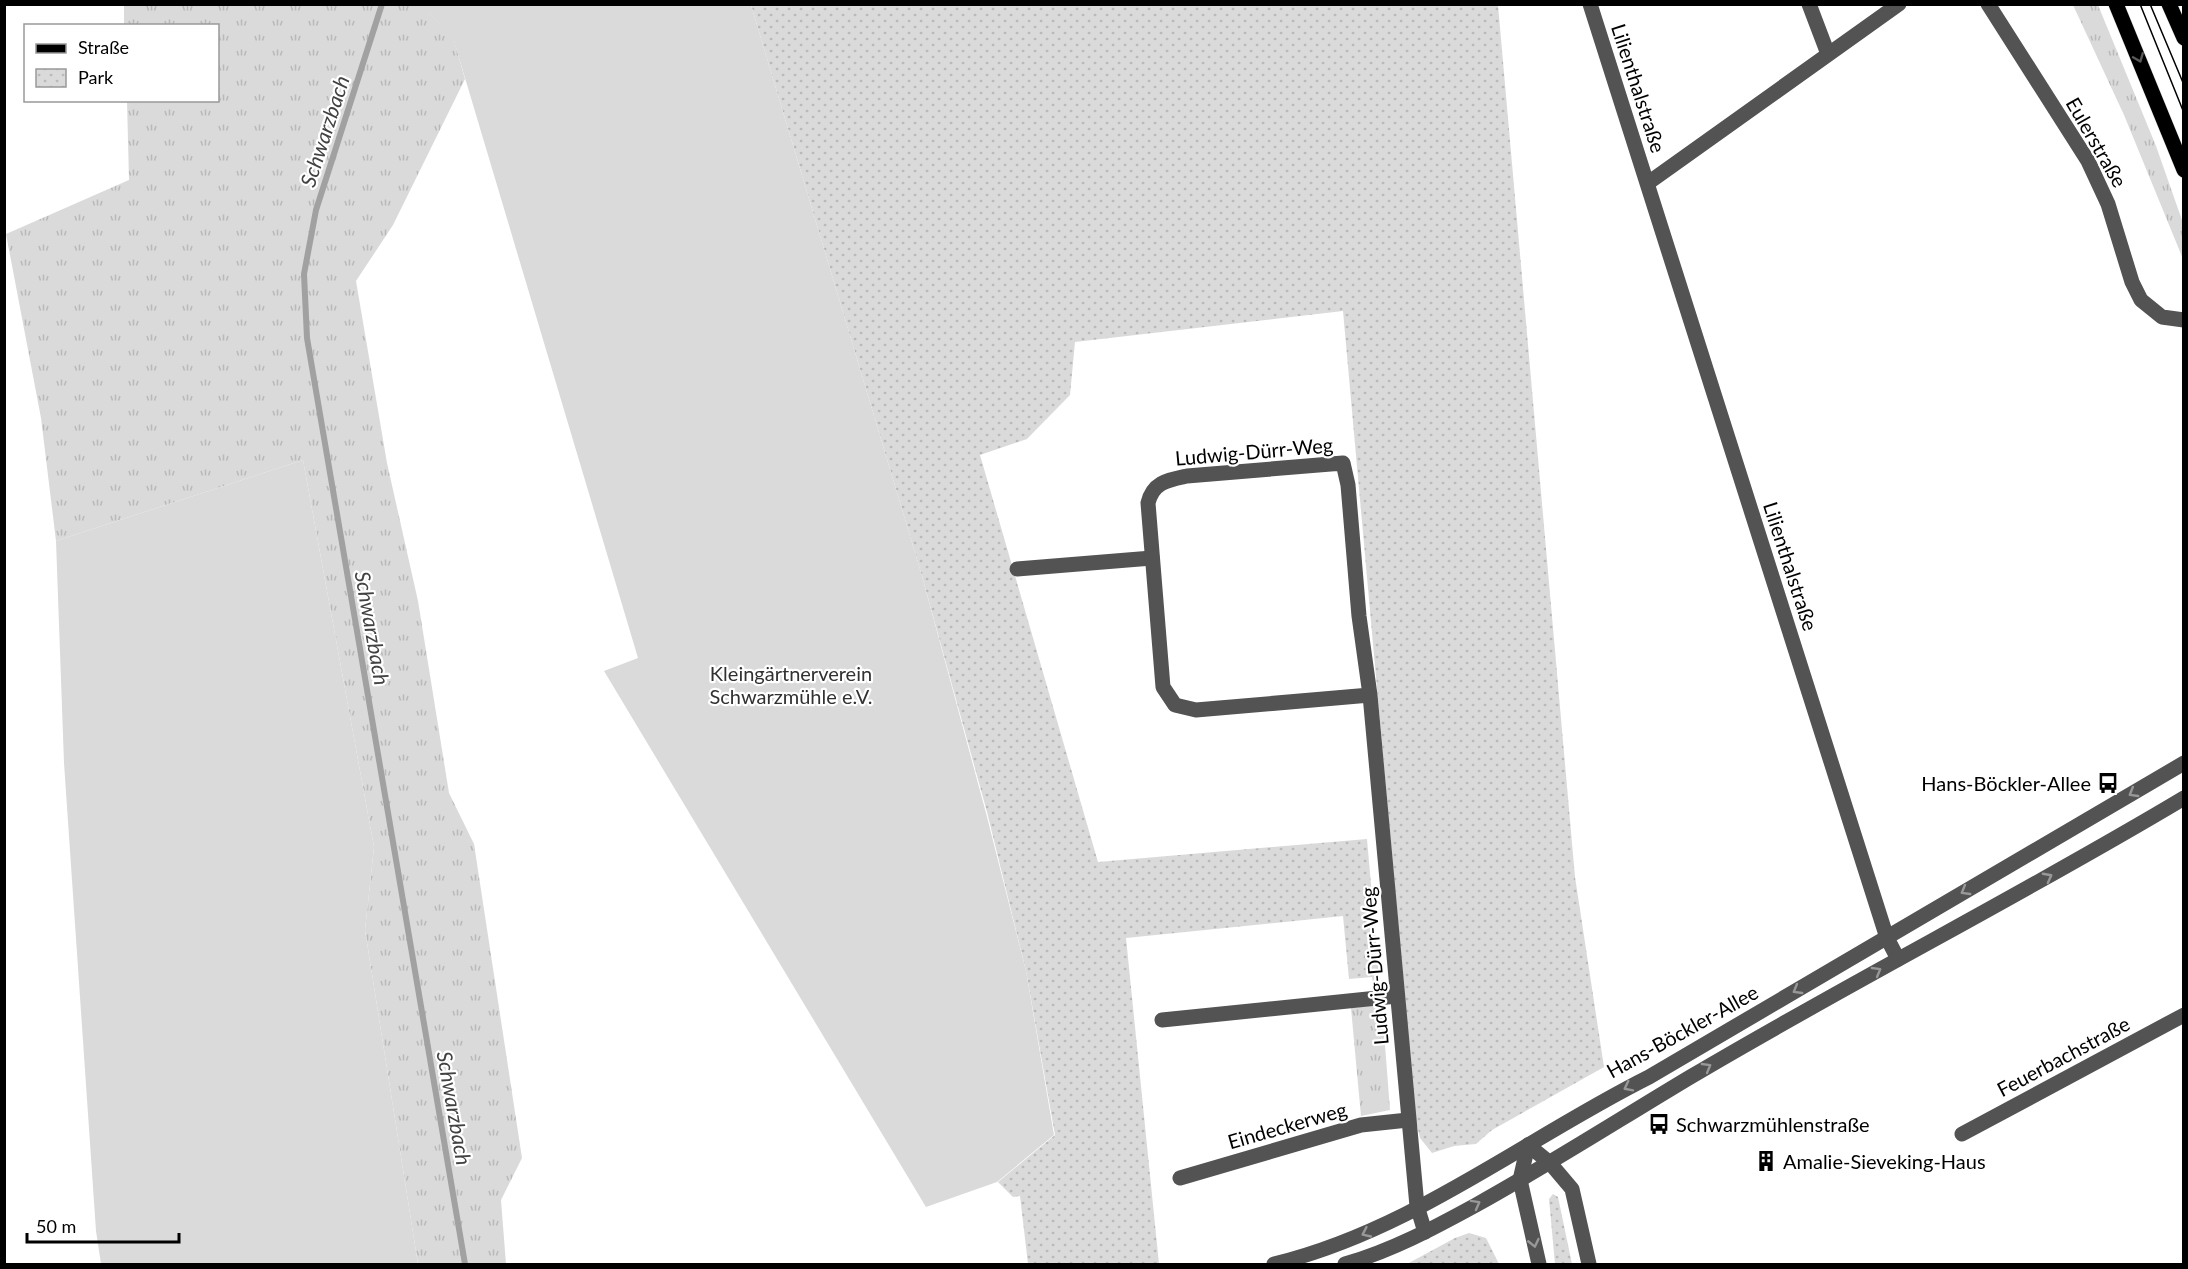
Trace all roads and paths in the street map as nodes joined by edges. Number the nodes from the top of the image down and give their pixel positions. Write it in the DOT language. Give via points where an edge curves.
graph roads {
  1 [pos="1590,4"];
  2 [pos="1809,4"];
  3 [pos="1899,4"];
  4 [pos="1988,4"];
  5 [pos="2116,4"];
  6 [pos="2169,4"];
  7 [pos="2184,38"];
  8 [pos="1828,54"];
  9 [pos="2184,170"];
  10 [pos="1648,183"];
  11 [pos="2184,320"];
  12 [pos="1152,558"];
  13 [pos="1017,569"];
  14 [pos="1370,694"];
  15 [pos="2184,763"];
  16 [pos="2184,798"];
  17 [pos="1887,938"];
  18 [pos="1898,959"];
  19 [pos="1397,996"];
  20 [pos="2184,1015"];
  21 [pos="1162,1020"];
  22 [pos="1408,1120"];
  23 [pos="1962,1134"];
  24 [pos="1528,1145"];
  25 [pos="1550,1163"];
  26 [pos="1180,1178"];
  27 [pos="1520,1180"];
  28 [pos="1418,1206"];
  29 [pos="1425,1233"];
  30 [pos="1274,1264"];
  31 [pos="1345,1264"];
  32 [pos="1539,1264"];
  33 [pos="1589,1264"];
  1 -- 10 [label="street, Lilienthalstraße"];
  2 -- 8 [label="street"];
  3 -- 8 [label="street, Lilienthalstraße"];
  4 -- 11 [label="street, Eulerstraße" via="2088,161 2108,204 2141,300 2163,317"];
  5 -- 9 [label="main road, one-way"];
  6 -- 7 [label="main road"];
  8 -- 10 [label="street, Lilienthalstraße"];
  10 -- 17 [label="street, Lilienthalstraße"];
  12 -- 13 [label="street"];
  12 -- 14 [label="street, Ludwig-Dürr-Weg" via="1163,687 1175,705 1196,710"];
  12 -- 14 [label="street, Ludwig-Dürr-Weg" via="1148,503 1153,489 1166,480 1343,463"];
  14 -- 19 [label="street, Ludwig-Dürr-Weg"];
  15 -- 17 [label="street, Hans-Böckler-Allee, one-way"];
  18 -- 16 [label="street, one-way"];
  17 -- 18 [label="street, Lilienthalstraße"];
  17 -- 24 [label="street, Hans-Böckler-Allee, one-way"];
  25 -- 18 [label="street, one-way" via="1692,1076"];
  19 -- 21 [label="street"];
  19 -- 22 [label="street, Ludwig-Dürr-Weg"];
  20 -- 23 [label="street, Feuerbachstraße"];
  22 -- 26 [label="street, Eindeckerweg" via="1361,1125"];
  22 -- 28 [label="street, Ludwig-Dürr-Weg"];
  24 -- 25 [label="street"];
  24 -- 27 [label="street"];
  24 -- 28 [label="street, Hans-Böckler-Allee"];
  25 -- 27 [label="street"];
  25 -- 33 [label="street" via="1572,1189"];
  29 -- 27 [label="street, one-way"];
  27 -- 32 [label="street, one-way"];
  28 -- 29 [label="street, Ludwig-Dürr-Weg"];
  28 -- 30 [label="street, one-way" via="1346,1243"];
  29 -- 31 [label="street"];
}
